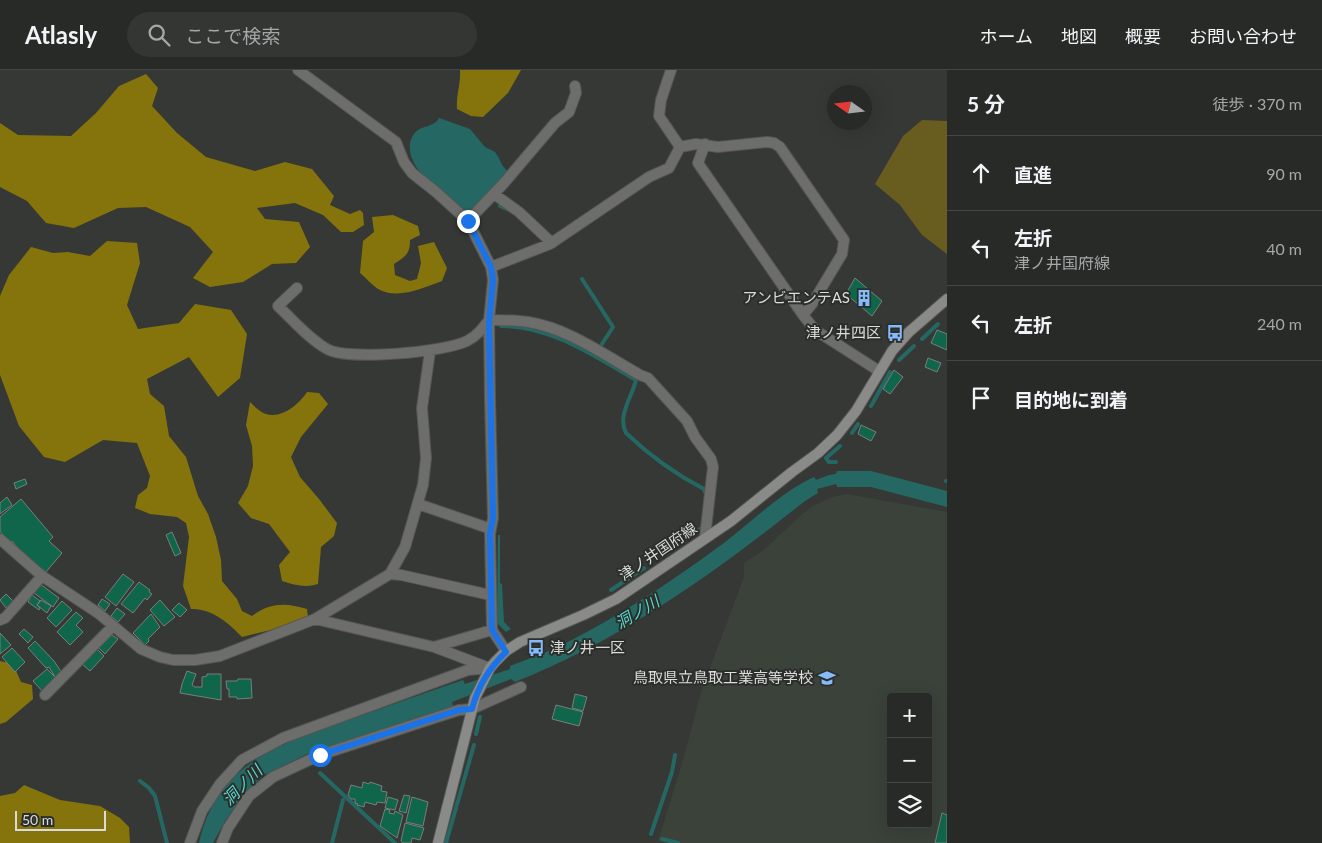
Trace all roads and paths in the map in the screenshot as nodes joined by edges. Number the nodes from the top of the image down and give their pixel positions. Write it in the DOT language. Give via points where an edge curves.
graph roads {
  1 [pos="298,70"];
  2 [pos="672,70"];
  3 [pos="575,86"];
  4 [pos="650,101"];
  5 [pos="659,108"];
  6 [pos="705,144"];
  7 [pos="680,146"];
  8 [pos="494,194"];
  9 [pos="468,221"];
  10 [pos="552,242"];
  11 [pos="491,267"];
  12 [pos="297,288"];
  13 [pos="947,299"];
  14 [pos="803,315"];
  15 [pos="489,320"];
  16 [pos="430,351"];
  17 [pos="879,371"];
  18 [pos="418,504"];
  19 [pos="491,529"];
  20 [pos="706,538"];
  21 [pos="0,539"];
  22 [pos="390,574"];
  23 [pos="42,576"];
  24 [pos="490,595"];
  25 [pos="315,619"];
  26 [pos="0,620"];
  27 [pos="113,626"];
  28 [pos="492,630"];
  29 [pos="434,647"];
  30 [pos="506,652"];
  31 [pos="492,665"];
  32 [pos="521,687"];
  33 [pos="45,694"];
  34 [pos="472,709"];
  35 [pos="190,843"];
  36 [pos="222,843"];
  37 [pos="438,843"];
  1 -- 9 [label="street" via="396,142 412,173"];
  2 -- 5 [label="street"];
  3 -- 8 [label="street" via="576,93 569,112"];
  4 -- 5 [label="street"];
  5 -- 7 [label="street" via="659,116"];
  6 -- 7 [label="street"];
  6 -- 14 [label="street" via="698,164"];
  6 -- 14 [label="street" via="718,147 774,143 844,240 842,254"];
  7 -- 10 [label="street" via="669,168"];
  8 -- 9 [label="street"];
  8 -- 10 [label="street"];
  9 -- 11 [label="street"];
  10 -- 11 [label="street"];
  11 -- 15 [label="street"];
  12 -- 16 [label="street" via="278,306 328,350 344,354"];
  13 -- 17 [label="main road, 津ノ井国府線" via="909,332"];
  14 -- 17 [label="street" via="815,330"];
  15 -- 16 [label="street" via="468,341"];
  15 -- 19 [label="street"];
  15 -- 20 [label="street" via="529,322 555,330 648,378 687,421 712,459"];
  16 -- 18 [label="street" via="422,408 426,458"];
  17 -- 20 [label="main road, 津ノ井国府線" via="856,410 831,441"];
  18 -- 19 [label="street"];
  18 -- 22 [label="street" via="405,546"];
  19 -- 24 [label="street"];
  20 -- 30 [label="main road, 津ノ井国府線" via="616,599 520,642"];
  21 -- 23 [label="street"];
  22 -- 24 [label="street"];
  22 -- 25 [label="street"];
  23 -- 26 [label="street"];
  23 -- 27 [label="street" via="87,604"];
  24 -- 28 [label="street"];
  25 -- 27 [label="street" via="220,656 195,660 160,657 141,649"];
  25 -- 29 [label="street"];
  27 -- 33 [label="street"];
  28 -- 29 [label="street"];
  28 -- 30 [label="street"];
  29 -- 31 [label="street"];
  30 -- 31 [label="main road, 津ノ井国府線"];
  31 -- 34 [label="main road, 津ノ井国府線"];
  31 -- 35 [label="street" via="468,670 283,738 242,760 202,811"];
  32 -- 34 [label="street"];
  34 -- 36 [label="street" via="459,710 320,755 272,777 249,796"];
  34 -- 37 [label="main road, 津ノ井国府線"];
}
